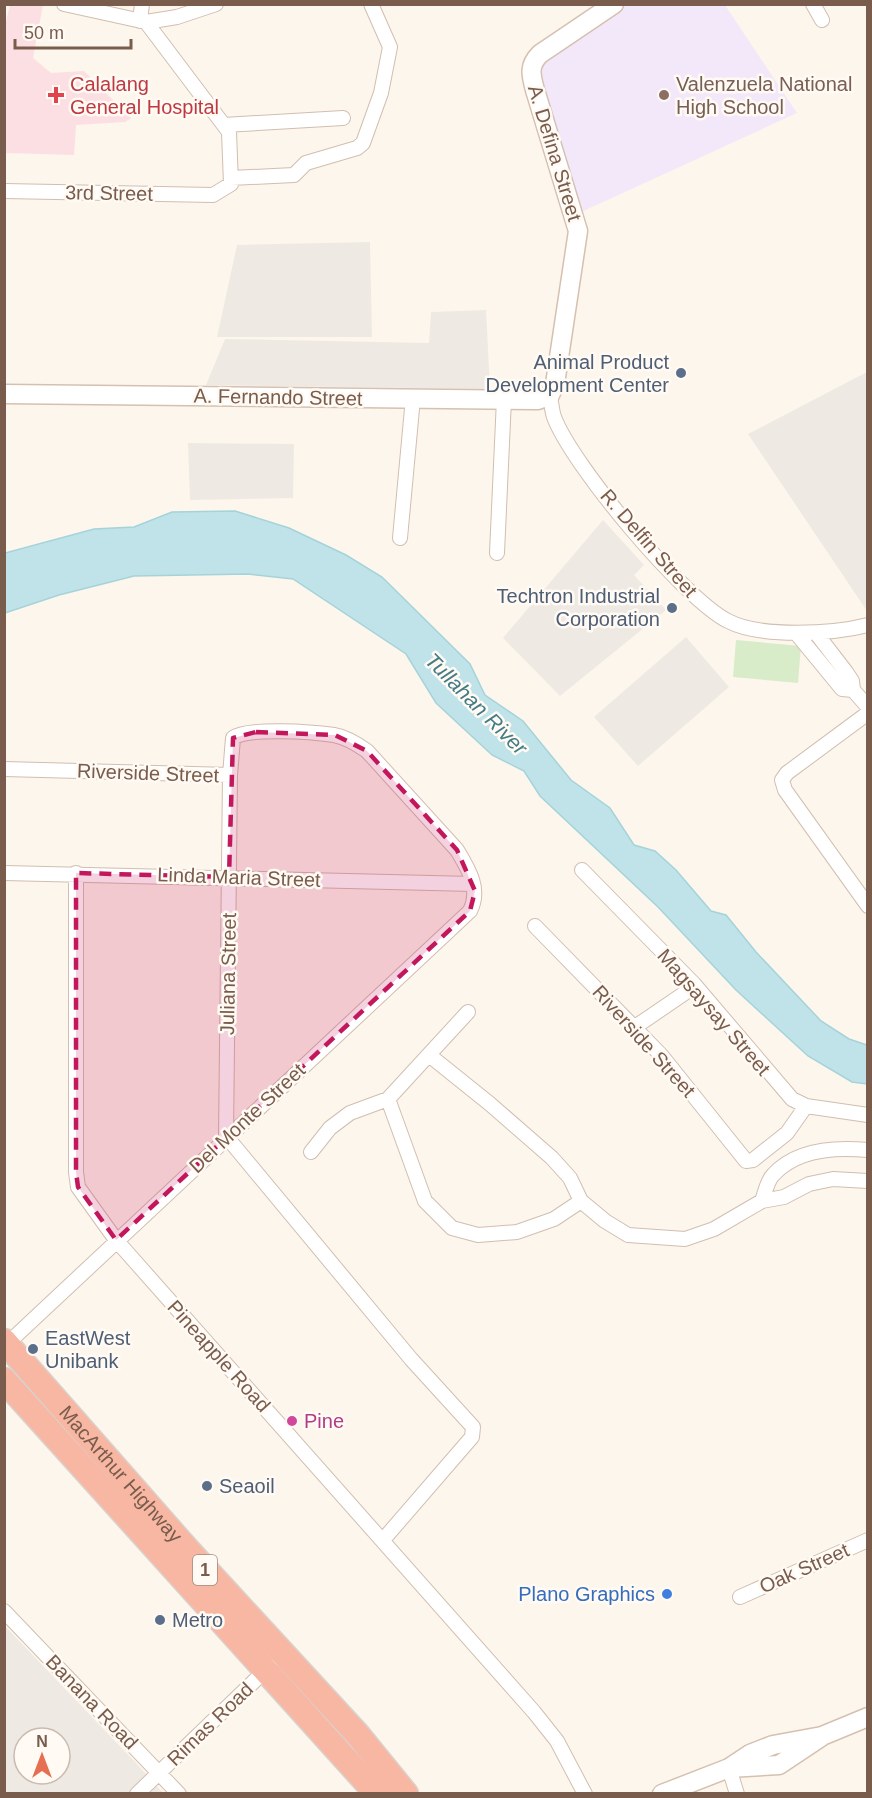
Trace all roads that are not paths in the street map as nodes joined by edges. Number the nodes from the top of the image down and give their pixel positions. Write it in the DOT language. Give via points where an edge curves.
graph roads {
  1 [pos="64,4"];
  2 [pos="142,4"];
  3 [pos="216,4"];
  4 [pos="371,4"];
  5 [pos="614,4"];
  6 [pos="813,4"];
  7 [pos="822,20"];
  8 [pos="143,21"];
  9 [pos="343,118"];
  10 [pos="224,125"];
  11 [pos="231,178"];
  12 [pos="4,191"];
  13 [pos="4,394"];
  14 [pos="550,395"];
  15 [pos="413,398"];
  16 [pos="504,399"];
  17 [pos="400,538"];
  18 [pos="497,553"];
  19 [pos="867,625"];
  20 [pos="796,633"];
  21 [pos="816,633"];
  22 [pos="853,690"];
  23 [pos="867,707"];
  24 [pos="867,713"];
  25 [pos="4,769"];
  26 [pos="230,775"];
  27 [pos="582,870"];
  28 [pos="4,873"];
  29 [pos="76,873"];
  30 [pos="229,877"];
  31 [pos="473,884"];
  32 [pos="867,906"];
  33 [pos="536,927"];
  34 [pos="695,986"];
  35 [pos="468,1012"];
  36 [pos="635,1028"];
  37 [pos="429,1055"];
  38 [pos="388,1099"];
  39 [pos="806,1106"];
  40 [pos="867,1115"];
  41 [pos="226,1136"];
  42 [pos="867,1150"];
  43 [pos="311,1152"];
  44 [pos="867,1181"];
  45 [pos="581,1201"];
  46 [pos="762,1201"];
  47 [pos="116,1240"];
  48 [pos="5,1344"];
  49 [pos="4,1380"];
  50 [pos="383,1540"];
  51 [pos="867,1540"];
  52 [pos="740,1597"];
  53 [pos="4,1611"];
  54 [pos="274,1662"];
  55 [pos="867,1717"];
  56 [pos="729,1768"];
  57 [pos="159,1773"];
  58 [pos="137,1794"];
  59 [pos="179,1794"];
  60 [pos="377,1794"];
  61 [pos="406,1794"];
  62 [pos="585,1794"];
  63 [pos="662,1794"];
  64 [pos="737,1794"];
  1 -- 8 [label="street"];
  2 -- 8 [label="street"];
  3 -- 8 [label="street" via="177,17"];
  4 -- 11 [label="street" via="390,46 381,93 363,143 306,163 294,175"];
  5 -- 14 [label="street, A. Defina Street" via="531,63 578,231 555,384"];
  6 -- 7 [label="street"];
  8 -- 10 [label="street"];
  9 -- 10 [label="street"];
  10 -- 11 [label="street" via="229,132"];
  11 -- 12 [label="street, 3rd Street" via="231,184 213,195"];
  13 -- 15 [label="street, A. Fernando Street"];
  14 -- 16 [label="street, A. Fernando Street" via="538,400"];
  14 -- 20 [label="street, R. Delfin Street" via="554,417 590,474 680,584 728,622"];
  15 -- 16 [label="street, A. Fernando Street"];
  15 -- 17 [label="street"];
  16 -- 18 [label="street"];
  19 -- 21 [label="street, R. Delfin Street"];
  20 -- 21 [label="street, R. Delfin Street"];
  20 -- 22 [label="street" via="842,689"];
  21 -- 22 [label="street" via="852,681"];
  22 -- 23 [label="street"];
  24 -- 32 [label="street" via="782,780 784,790"];
  25 -- 26 [label="street, Riverside Street"];
  26 -- 30 [label="street, Juliana Street"];
  26 -- 31 [label="street, Riverside Street" via="231,745 238,734 335,735 353,742 367,751 438,827 457,850"];
  27 -- 34 [label="street, Magsaysay Street"];
  28 -- 29 [label="street, Linda Maria Street"];
  29 -- 30 [label="street, Linda Maria Street"];
  29 -- 47 [label="street, Pineapple Road" via="76,1172 78,1187"];
  30 -- 31 [label="street, Linda Maria Street"];
  30 -- 41 [label="street, Juliana Street"];
  31 -- 41 [label="street, Del Monte Street" via="475,901 470,911"];
  33 -- 36 [label="street, Riverside Street"];
  34 -- 36 [label="street"];
  34 -- 39 [label="street, Magsaysay Street" via="786,1093"];
  35 -- 37 [label="street"];
  36 -- 39 [label="street, Riverside Street" via="662,1055 746,1161 753,1160 787,1133"];
  37 -- 38 [label="street"];
  37 -- 45 [label="street" via="552,1158 570,1178"];
  38 -- 43 [label="street" via="350,1113 330,1128"];
  38 -- 45 [label="street" via="425,1201 452,1228 478,1235 517,1232 554,1219"];
  39 -- 40 [label="street, Magsaysay Street"];
  41 -- 47 [label="street, Del Monte Street"];
  41 -- 50 [label="street" via="473,1428 472,1437"];
  42 -- 46 [label="street" via="813,1152 792,1160 772,1175"];
  44 -- 46 [label="street" via="833,1179"];
  45 -- 46 [label="street" via="628,1235 685,1239 714,1229"];
  47 -- 48 [label="street, Del Monte Street"];
  47 -- 50 [label="street, Pineapple Road"];
  48 -- 54 [label="highway, MacArthur Highway / 1"];
  49 -- 54 [label="highway, MacArthur Highway / 1"];
  50 -- 62 [label="street, Pineapple Road" via="534,1712 557,1741"];
  51 -- 52 [label="street, Oak Street"];
  53 -- 57 [label="street, Banana Road"];
  54 -- 57 [label="street, Rimas Road"];
  54 -- 60 [label="highway, MacArthur Highway / 1"];
  54 -- 61 [label="highway, MacArthur Highway / 1" via="358,1735"];
  55 -- 56 [label="street" via="822,1736 773,1745"];
  56 -- 63 [label="street"];
  56 -- 64 [label="street"];
  57 -- 58 [label="street, Rimas Road"];
  57 -- 59 [label="street, Banana Road"];
}
